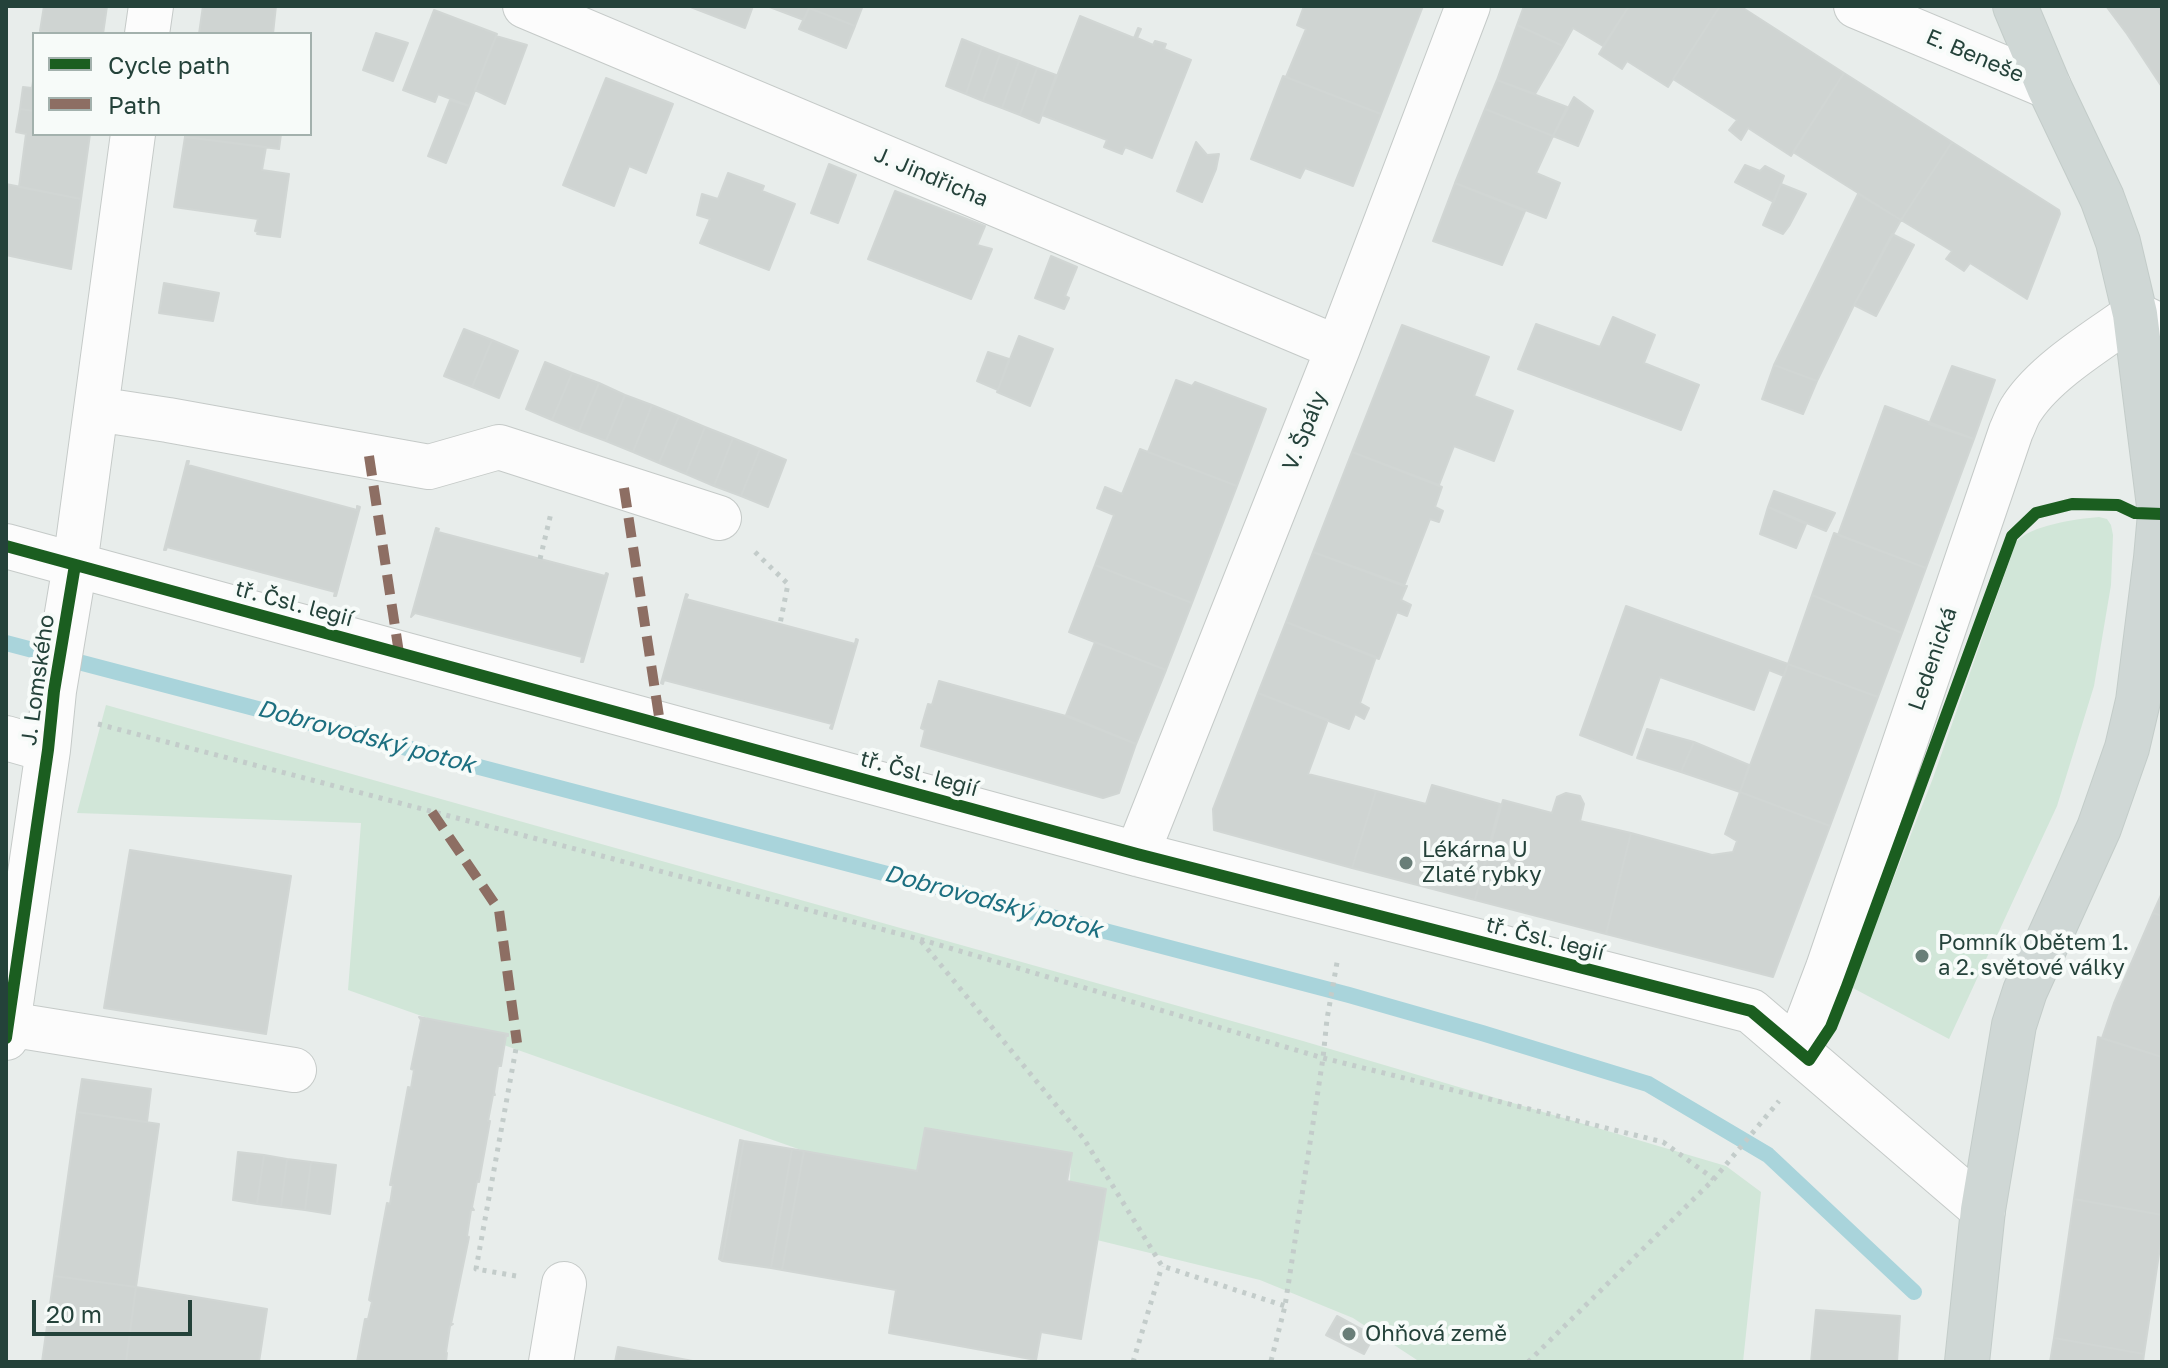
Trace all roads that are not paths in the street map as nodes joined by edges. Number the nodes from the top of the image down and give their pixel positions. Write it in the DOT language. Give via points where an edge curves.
graph roads {
  1 [pos="151,6"];
  2 [pos="525,6"];
  3 [pos="1468,6"];
  4 [pos="1856,6"];
  5 [pos="2015,6"];
  6 [pos="147,32"];
  7 [pos="2049,87"];
  8 [pos="133,136"];
  9 [pos="2149,320"];
  10 [pos="1338,348"];
  11 [pos="96,409"];
  12 [pos="719,518"];
  13 [pos="6,546"];
  14 [pos="75,565"];
  15 [pos="2150,687"];
  16 [pos="51,718"];
  17 [pos="6,738"];
  18 [pos="1137,854"];
  19 [pos="7,1031"];
  20 [pos="1797,1050"];
  21 [pos="294,1070"];
  22 [pos="1983,1210"];
  23 [pos="564,1284"];
  24 [pos="551,1362"];
  25 [pos="1967,1362"];
  1 -- 6 [label="street"];
  2 -- 10 [label="street, J. Jindřicha"];
  3 -- 10 [label="street, V. Špály"];
  4 -- 7 [label="street, E. Beneše"];
  5 -- 7 [label="main road"];
  7 -- 9 [label="main road" via="2102,198"];
  8 -- 11 [label="street, J. Lomského"];
  9 -- 15 [label="main road" via="2160,514"];
  9 -- 20 [label="street, Ledenická" via="2065,365 2021,409"];
  10 -- 18 [label="street, V. Špály"];
  11 -- 12 [label="street" via="429,467 499,447"];
  11 -- 14 [label="street, J. Lomského"];
  13 -- 14 [label="street, tř. Čsl. legií"];
  14 -- 16 [label="street, J. Lomského"];
  14 -- 18 [label="street, tř. Čsl. legií"];
  15 -- 22 [label="main road" via="2099,828 2020,1006"];
  16 -- 17 [label="street"];
  16 -- 19 [label="street, J. Lomského"];
  18 -- 20 [label="street, tř. Čsl. legií" via="1751,1011"];
  19 -- 21 [label="street"];
  20 -- 22 [label="street, tř. Čsl. legií"];
  22 -- 25 [label="main road"];
  23 -- 24 [label="street"];
}
